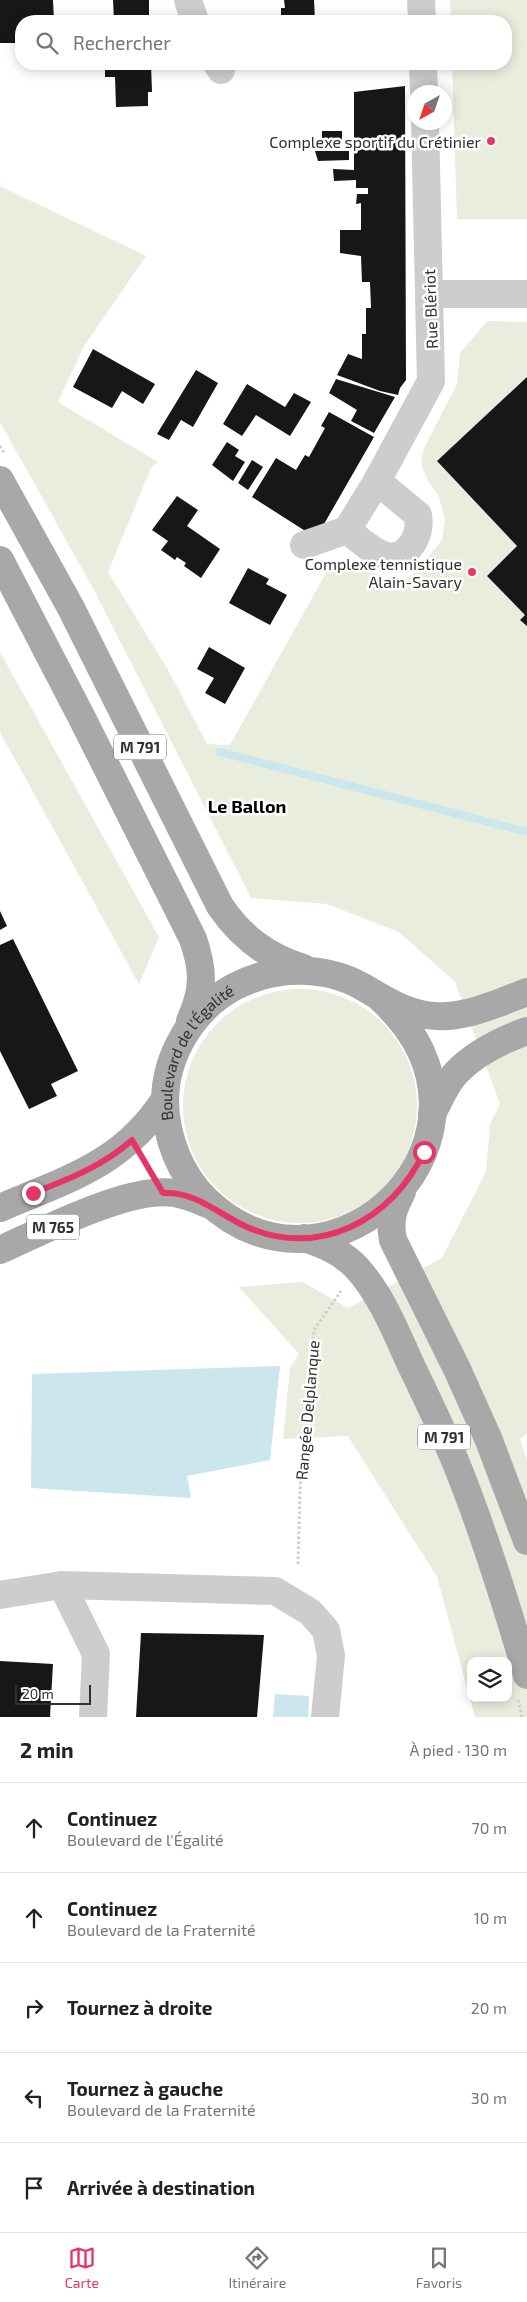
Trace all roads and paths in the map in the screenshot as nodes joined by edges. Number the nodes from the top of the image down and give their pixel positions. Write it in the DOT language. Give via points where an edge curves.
graph roads {
  1 [pos="188,0"];
  2 [pos="421,0"];
  3 [pos="193,15"];
  4 [pos="422,15"];
  5 [pos="423,70"];
  6 [pos="424,85"];
  7 [pos="425,130"];
  8 [pos="430,294"];
  9 [pos="527,294"];
  10 [pos="0,480"];
  11 [pos="377,481"];
  12 [pos="347,530"];
  13 [pos="304,545"];
  14 [pos="0,560"];
  15 [pos="319,972"];
  16 [pos="527,992"];
  17 [pos="381,999"];
  18 [pos="527,1031"];
  19 [pos="185,1035"];
  20 [pos="165,1099"];
  21 [pos="432,1115"];
  22 [pos="405,1186"];
  23 [pos="214,1207"];
  24 [pos="0,1208"];
  25 [pos="304,1238"];
  26 [pos="0,1250"];
  27 [pos="364,1276"];
  28 [pos="527,1541"];
  29 [pos="298,1564"];
  30 [pos="62,1585"];
  31 [pos="0,1595"];
  32 [pos="527,1675"];
  33 [pos="93,1717"];
  34 [pos="325,1717"];
  1 -- 3 [label="street"];
  2 -- 4 [label="street"];
  5 -- 6 [label="street"];
  7 -- 8 [label="street, Rue Blériot"];
  8 -- 9 [label="street"];
  8 -- 11 [label="street, Rue Blériot" via="431,382"];
  10 -- 15 [label="main road, M 791" via="71,608 220,906 240,932 273,956"];
  11 -- 12 [label="street, Rue Blériot"];
  11 -- 12 [label="street" via="418,515 420,521 416,538 404,553 390,558 382,556"];
  12 -- 13 [label="street"];
  14 -- 19 [label="main road, M 791" via="193,939 202,982"];
  15 -- 17 [label="main road, Boulevard de l'Égalité" via="362,986"];
  15 -- 19 [label="main road, Boulevard de l'Égalité" via="275,973 232,988 198,1016"];
  16 -- 17 [label="main road, Boulevard de l'Égalité" via="453,1015 429,1016"];
  17 -- 21 [label="main road, Boulevard de l'Égalité" via="402,1020 421,1051 432,1093"];
  18 -- 21 [label="main road, Boulevard de l'Égalité" via="488,1049 456,1073"];
  19 -- 20 [label="main road, Boulevard de l'Égalité" via="174,1055"];
  20 -- 23 [label="main road, Boulevard de l'Égalité" via="167,1126 177,1158 199,1193"];
  20 -- 24 [label="main road, M 765" via="137,1136 116,1154 71,1178"];
  21 -- 22 [label="main road, Boulevard de l'Égalité" via="424,1152"];
  22 -- 25 [label="main road, Boulevard de l'Égalité" via="360,1223 342,1231"];
  22 -- 28 [label="main road, M 791" via="392,1212 393,1240 476,1412"];
  23 -- 25 [label="main road, Boulevard de l'Égalité" via="238,1223 265,1234"];
  23 -- 26 [label="main road, M 765" via="173,1192 130,1196"];
  25 -- 27 [label="main road, M 791" via="341,1254"];
  27 -- 29 [label="path, Rangée Delplanque" via="342,1290 314,1330 300,1489"];
  27 -- 32 [label="main road, M 791" via="392,1324 456,1462 494,1567"];
  30 -- 31 [label="street"];
  30 -- 33 [label="street" via="96,1654"];
  30 -- 34 [label="street" via="276,1591 310,1612 326,1630 331,1656"];
}
